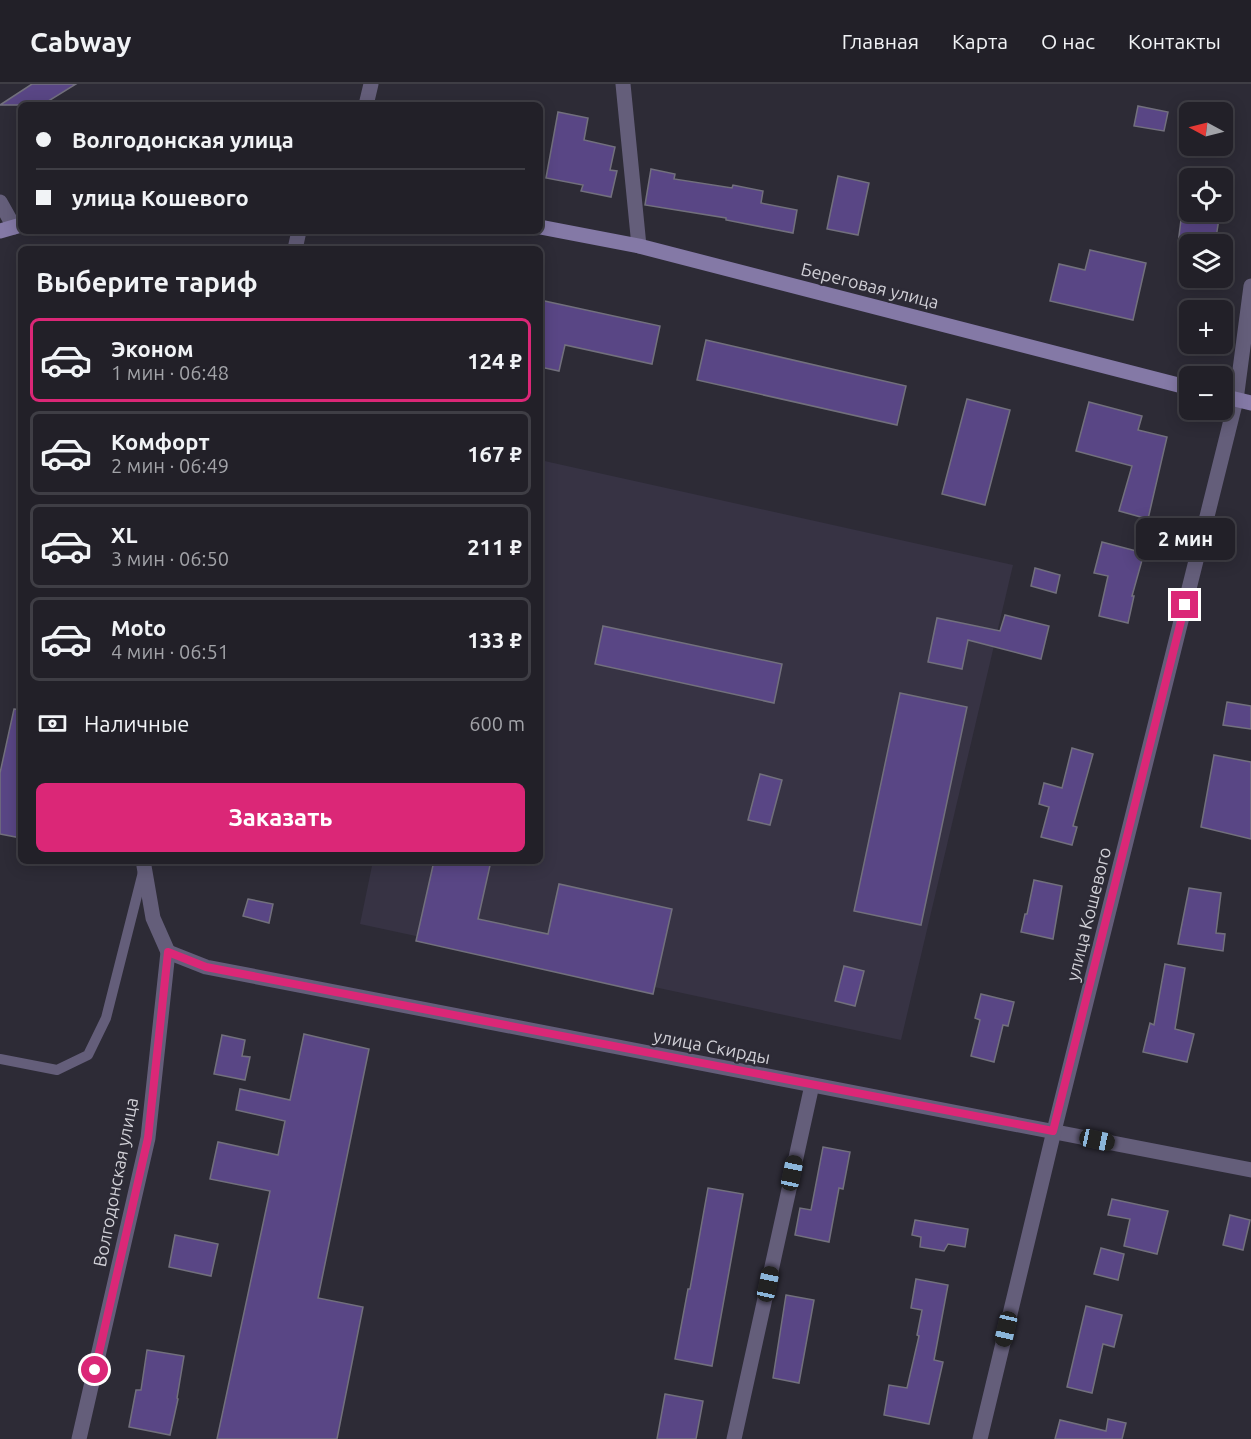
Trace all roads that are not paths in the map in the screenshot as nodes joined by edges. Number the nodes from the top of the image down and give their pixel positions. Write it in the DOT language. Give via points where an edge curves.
graph roads {
  1 [pos="371,84"];
  2 [pos="623,84"];
  3 [pos="367,102"];
  4 [pos="0,202"];
  5 [pos="12,228"];
  6 [pos="543,228"];
  7 [pos="639,246"];
  8 [pos="1251,286"];
  9 [pos="1179,385"];
  10 [pos="1237,400"];
  11 [pos="145,864"];
  12 [pos="168,952"];
  13 [pos="0,1059"];
  14 [pos="812,1085"];
  15 [pos="1053,1131"];
  16 [pos="1251,1170"];
  17 [pos="79,1439"];
  18 [pos="734,1439"];
  19 [pos="980,1439"];
  1 -- 3 [label="street"];
  2 -- 7 [label="street"];
  4 -- 5 [label="street"];
  6 -- 7 [label="main road, Береговая улица"];
  7 -- 9 [label="main road, Береговая улица"];
  8 -- 10 [label="street, улица Кошевого"];
  10 -- 15 [label="street, улица Кошевого"];
  11 -- 12 [label="street, Волгодонская улица" via="153,918"];
  11 -- 13 [label="lane" via="106,1018 88,1054 57,1070"];
  12 -- 14 [label="street, улица Скирды" via="206,967"];
  12 -- 17 [label="street, Волгодонская улица" via="148,1138"];
  14 -- 15 [label="street, улица Скирды"];
  14 -- 18 [label="street"];
  15 -- 16 [label="street, улица Скирды"];
  15 -- 19 [label="street, улица Кошевого"];
}
